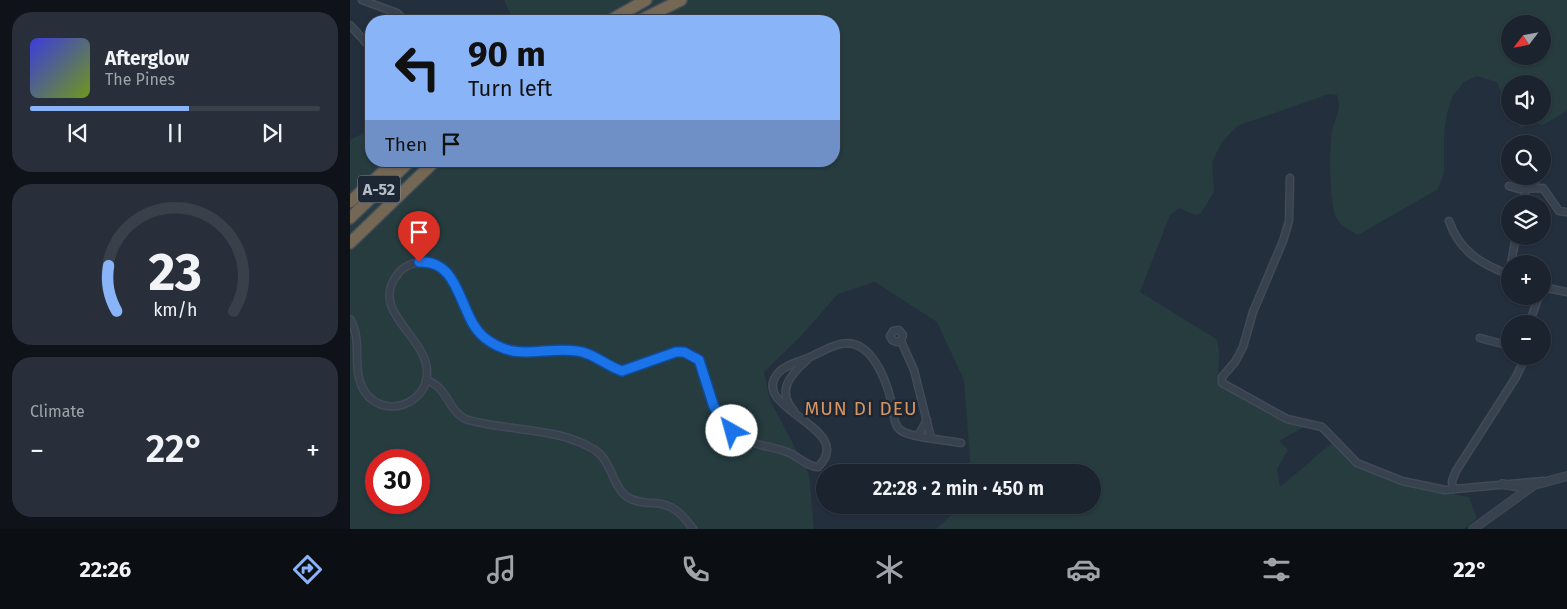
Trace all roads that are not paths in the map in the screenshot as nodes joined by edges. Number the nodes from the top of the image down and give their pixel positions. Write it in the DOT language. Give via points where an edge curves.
graph roads {
  1 [pos="362,0"];
  2 [pos="646,0"];
  3 [pos="681,0"];
  4 [pos="399,15"];
  5 [pos="620,15"];
  6 [pos="651,15"];
  7 [pos="350,25"];
  8 [pos="365,41"];
  9 [pos="389,167"];
  10 [pos="404,167"];
  11 [pos="429,167"];
  12 [pos="1290,178"];
  13 [pos="1531,185"];
  14 [pos="1509,186"];
  15 [pos="1528,188"];
  16 [pos="1526,195"];
  17 [pos="350,202"];
  18 [pos="1567,212"];
  19 [pos="350,218"];
  20 [pos="1449,221"];
  21 [pos="350,244"];
  22 [pos="1501,270"];
  23 [pos="1551,289"];
  24 [pos="1567,292"];
  25 [pos="350,320"];
  26 [pos="1480,338"];
  27 [pos="900,341"];
  28 [pos="1501,344"];
  29 [pos="809,358"];
  30 [pos="1522,365"];
  31 [pos="426,380"];
  32 [pos="774,386"];
  33 [pos="785,387"];
  34 [pos="803,419"];
  35 [pos="927,420"];
  36 [pos="918,436"];
  37 [pos="931,438"];
  38 [pos="961,442"];
  39 [pos="1567,476"];
  40 [pos="1544,481"];
  41 [pos="1502,484"];
  42 [pos="1454,489"];
  43 [pos="1525,491"];
  44 [pos="693,529"];
  45 [pos="1473,529"];
  1 -- 4 [label="street"];
  2 -- 5 [label="highway"];
  3 -- 6 [label="highway"];
  7 -- 8 [label="street"];
  9 -- 17 [label="highway"];
  10 -- 19 [label="highway, A-52"];
  11 -- 21 [label="highway, A-52"];
  12 -- 42 [label="street" via="1289,221 1285,236 1253,312 1243,347 1220,380 1287,419 1322,427 1352,459 1373,471 1437,489"];
  13 -- 15 [label="street"];
  14 -- 15 [label="street"];
  15 -- 16 [label="street"];
  15 -- 18 [label="street" via="1543,188 1558,211"];
  20 -- 22 [label="street" via="1465,250"];
  23 -- 24 [label="street"];
  25 -- 31 [label="street" via="356,332 357,372 371,398 389,406 406,404 419,396"];
  26 -- 28 [label="street"];
  27 -- 35 [label="street" via="914,370"];
  29 -- 32 [label="street" via="780,372"];
  29 -- 33 [label="street" via="790,377"];
  29 -- 36 [label="street" via="840,344 863,348 884,380 896,425 902,432"];
  30 -- 42 [label="street" via="1456,471 1452,481"];
  31 -- 34 [label="street" via="425,359 396,317 389,297 392,282 399,272 409,265 423,262 435,264 450,275 473,326 491,343 508,351 579,351 622,371 676,352 696,357 704,370 714,407 729,428 748,443 790,453 810,466 818,467 824,458 824,442"];
  31 -- 44 [label="street" via="442,389 456,413 465,419 548,434 595,450 626,496 636,501 673,507"];
  32 -- 33 [label="street" via="778,389"];
  32 -- 34 [label="street" via="780,402"];
  33 -- 34 [label="street" via="788,403"];
  35 -- 36 [label="street"];
  35 -- 37 [label="street"];
  36 -- 37 [label="street"];
  37 -- 38 [label="street"];
  39 -- 40 [label="street"];
  40 -- 41 [label="street"];
  40 -- 43 [label="street"];
  41 -- 42 [label="street"];
  41 -- 43 [label="street" via="1520,486"];
  43 -- 45 [label="street"];
}
